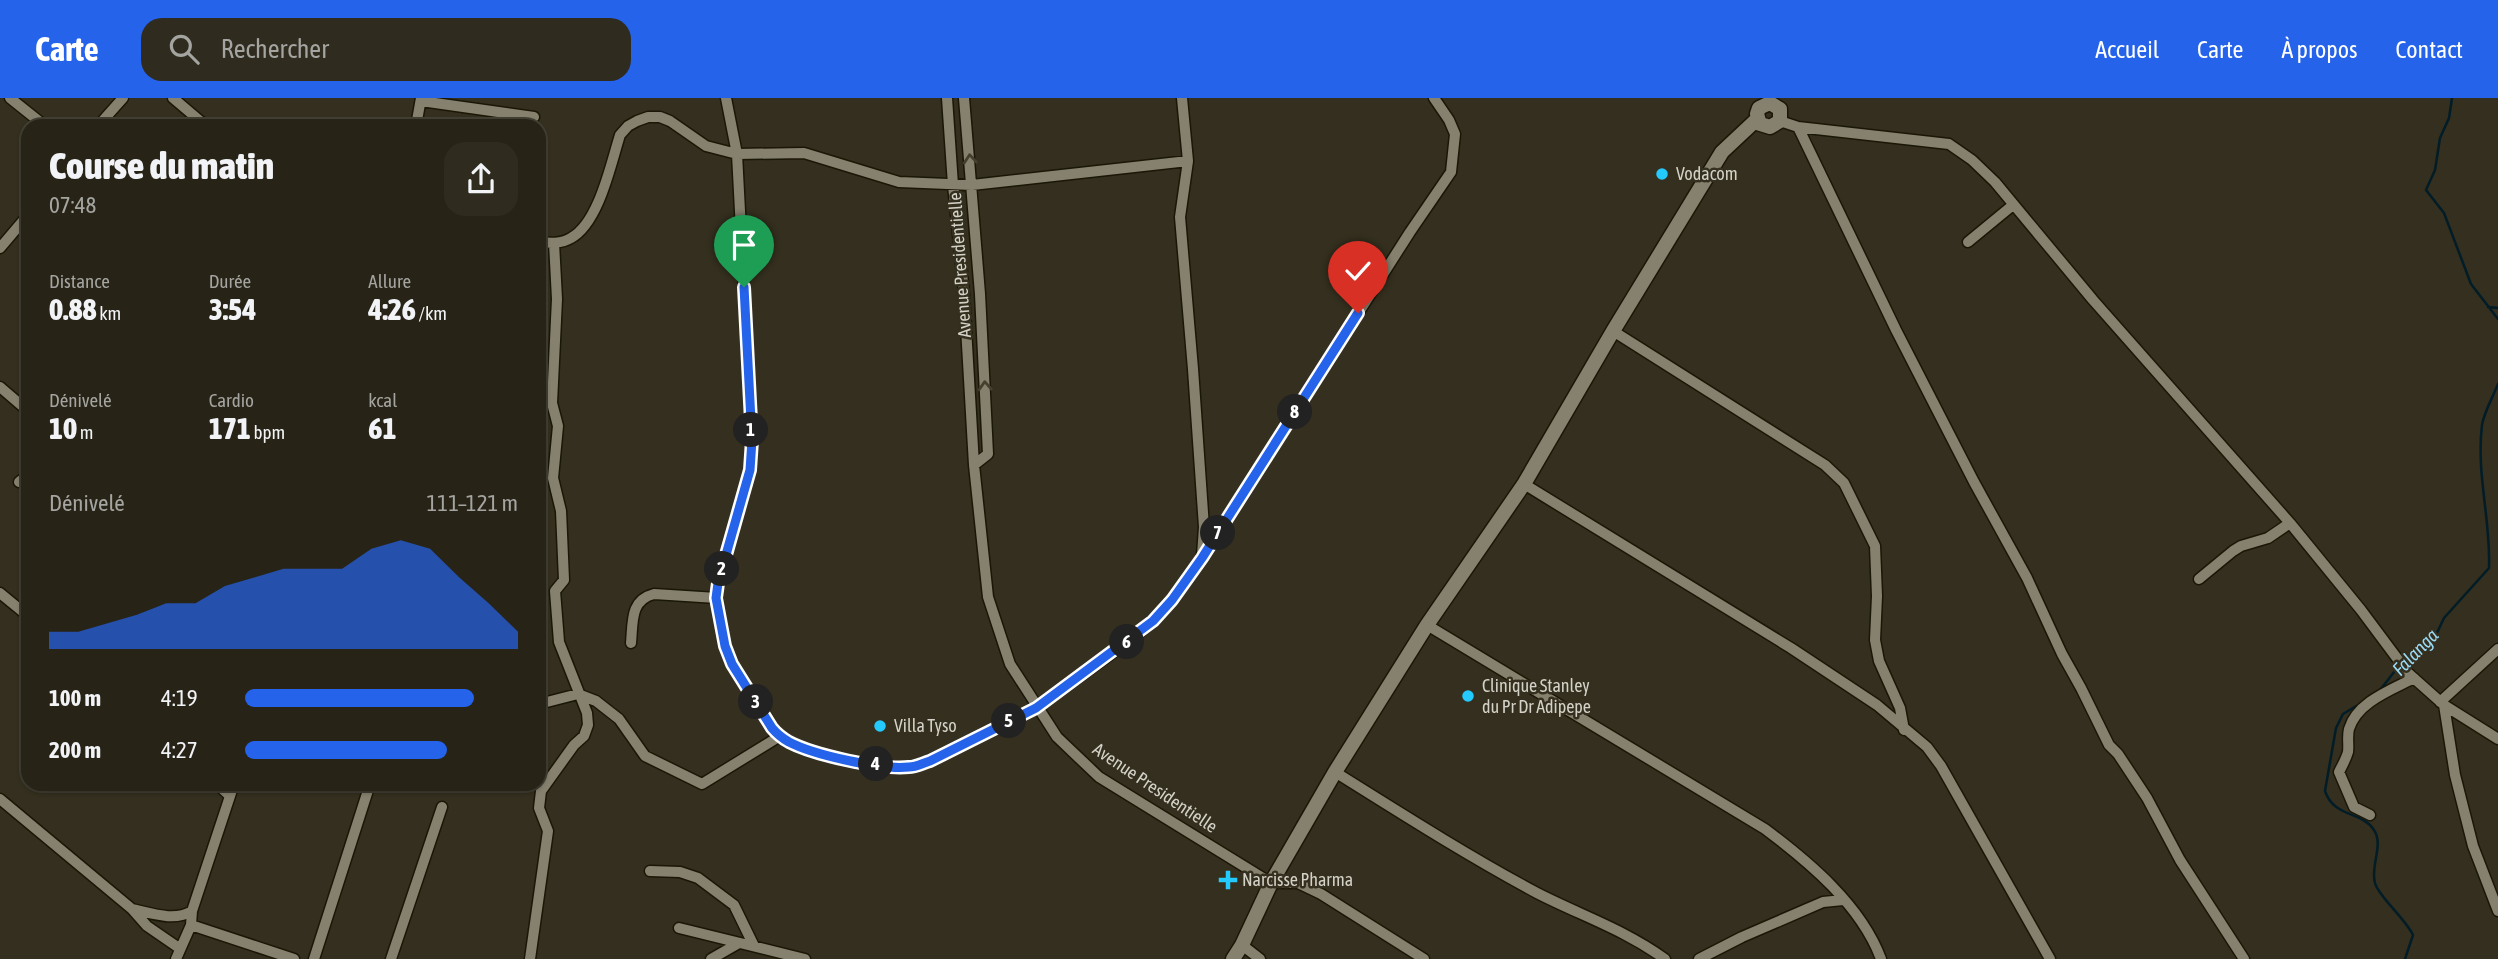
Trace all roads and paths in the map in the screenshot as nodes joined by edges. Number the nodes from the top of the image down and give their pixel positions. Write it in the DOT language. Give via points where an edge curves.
graph roads {
  1 [pos="10,98"];
  2 [pos="123,98"];
  3 [pos="173,98"];
  4 [pos="726,98"];
  5 [pos="947,98"];
  6 [pos="964,98"];
  7 [pos="1182,98"];
  8 [pos="1434,98"];
  9 [pos="421,100"];
  10 [pos="1765,101"];
  11 [pos="534,117"];
  12 [pos="36,119"];
  13 [pos="105,119"];
  14 [pos="198,119"];
  15 [pos="417,119"];
  16 [pos="1780,121"];
  17 [pos="1754,122"];
  18 [pos="1798,127"];
  19 [pos="737,154"];
  20 [pos="1188,161"];
  21 [pos="953,185"];
  22 [pos="972,185"];
  23 [pos="2013,205"];
  24 [pos="21,223"];
  25 [pos="546,242"];
  26 [pos="1968,242"];
  27 [pos="554,243"];
  28 [pos="0,248"];
  29 [pos="964,293"];
  30 [pos="980,294"];
  31 [pos="1613,331"];
  32 [pos="0,387"];
  33 [pos="21,405"];
  34 [pos="974,466"];
  35 [pos="1524,484"];
  36 [pos="2290,523"];
  37 [pos="1202,558"];
  38 [pos="2199,579"];
  39 [pos="0,593"];
  40 [pos="716,598"];
  41 [pos="21,610"];
  42 [pos="1427,625"];
  43 [pos="631,643"];
  44 [pos="2498,649"];
  45 [pos="2411,675"];
  46 [pos="578,695"];
  47 [pos="546,702"];
  48 [pos="2442,704"];
  49 [pos="1036,708"];
  50 [pos="1905,730"];
  51 [pos="780,736"];
  52 [pos="2498,739"];
  53 [pos="1335,772"];
  54 [pos="546,784"];
  55 [pos="225,791"];
  56 [pos="232,791"];
  57 [pos="368,791"];
  58 [pos="541,791"];
  59 [pos="230,796"];
  60 [pos="0,799"];
  61 [pos="442,807"];
  62 [pos="2370,814"];
  63 [pos="650,871"];
  64 [pos="1271,883"];
  65 [pos="1843,900"];
  66 [pos="132,909"];
  67 [pos="192,911"];
  68 [pos="2498,911"];
  69 [pos="191,925"];
  70 [pos="679,928"];
  71 [pos="739,943"];
  72 [pos="1242,945"];
  73 [pos="754,946"];
  74 [pos="178,954"];
  75 [pos="294,959"];
  76 [pos="314,959"];
  77 [pos="391,959"];
  78 [pos="530,959"];
  79 [pos="711,959"];
  80 [pos="805,959"];
  81 [pos="1233,959"];
  82 [pos="1260,959"];
  83 [pos="1424,959"];
  84 [pos="1665,959"];
  85 [pos="1699,959"];
  86 [pos="1881,959"];
  87 [pos="2050,959"];
  88 [pos="2244,959"];
  1 -- 12 [label="street"];
  2 -- 13 [label="street"];
  3 -- 14 [label="street"];
  4 -- 19 [label="street"];
  5 -- 21 [label="street, Avenue Presidentielle"];
  22 -- 6 [label="street, Avenue Presidentielle, one-way"];
  7 -- 20 [label="street"];
  8 -- 37 [label="street" via="1455,134 1451,172"];
  9 -- 11 [label="street"];
  9 -- 15 [label="street"];
  10 -- 16 [label="street" via="1778,106"];
  10 -- 17 [label="street" via="1758,111 1759,121"];
  16 -- 17 [label="street" via="1770,127"];
  16 -- 18 [label="street"];
  17 -- 31 [label="street" via="1722,152"];
  18 -- 23 [label="street" via="1949,144 1972,160"];
  18 -- 88 [label="street" via="1896,330 2027,578 2109,746 2147,798 2185,869"];
  19 -- 21 [label="street" via="804,153 899,182"];
  19 -- 27 [label="street" via="706,146 670,121 648,117 637,121 620,135 590,219 576,235"];
  19 -- 40 [label="street" via="752,440 750,470"];
  20 -- 22 [label="street"];
  20 -- 37 [label="street" via="1180,217 1204,527"];
  21 -- 22 [label="street"];
  21 -- 29 [label="street, Avenue Presidentielle"];
  22 -- 30 [label="street, Avenue Presidentielle"];
  23 -- 26 [label="street"];
  23 -- 36 [label="street"];
  24 -- 28 [label="street"];
  25 -- 27 [label="street"];
  27 -- 46 [label="street" via="557,299 552,403 558,426 553,478 561,511 564,580 555,591 559,642"];
  29 -- 30 [label="street"];
  29 -- 34 [label="street, Avenue Presidentielle"];
  34 -- 30 [label="street, Avenue Presidentielle, one-way" via="988,454"];
  31 -- 35 [label="street"];
  31 -- 50 [label="street" via="1825,465 1844,484 1875,546 1875,640"];
  32 -- 33 [label="street"];
  34 -- 49 [label="street, Avenue Presidentielle" via="988,597 1010,664"];
  35 -- 42 [label="street"];
  35 -- 50 [label="street" via="1791,648 1877,705"];
  36 -- 38 [label="street" via="2269,538 2241,546"];
  36 -- 45 [label="street"];
  37 -- 49 [label="street" via="1153,621"];
  39 -- 41 [label="street"];
  40 -- 43 [label="street" via="646,596 634,608"];
  40 -- 51 [label="street" via="732,664"];
  42 -- 53 [label="street"];
  42 -- 65 [label="street" via="1765,829"];
  44 -- 48 [label="street"];
  45 -- 48 [label="street"];
  45 -- 62 [label="street" via="2367,705 2349,730 2348,751 2339,772 2354,807"];
  46 -- 47 [label="street"];
  46 -- 51 [label="street" via="614,714 645,755 702,784"];
  46 -- 54 [label="street" via="588,725"];
  48 -- 52 [label="street"];
  48 -- 68 [label="street" via="2473,846"];
  49 -- 51 [label="street" via="912,767 846,760"];
  49 -- 64 [label="street, Avenue Presidentielle" via="1057,737 1099,777"];
  50 -- 87 [label="street" via="1927,747 1941,766"];
  53 -- 64 [label="street"];
  53 -- 84 [label="street" via="1442,840 1539,894 1615,928"];
  55 -- 59 [label="street"];
  56 -- 59 [label="street"];
  57 -- 76 [label="street"];
  58 -- 78 [label="street" via="539,808 548,831"];
  59 -- 67 [label="street"];
  60 -- 66 [label="street"];
  61 -- 77 [label="street"];
  63 -- 73 [label="street" via="698,878 734,905"];
  64 -- 72 [label="street"];
  64 -- 83 [label="street" via="1298,883 1321,894"];
  65 -- 85 [label="street" via="1824,902"];
  65 -- 86 [label="street"];
  66 -- 67 [label="street" via="165,916"];
  66 -- 74 [label="street"];
  67 -- 69 [label="street"];
  69 -- 74 [label="street"];
  69 -- 75 [label="street"];
  70 -- 71 [label="street"];
  71 -- 73 [label="street"];
  71 -- 79 [label="street"];
  72 -- 81 [label="street"];
  72 -- 82 [label="street"];
  73 -- 80 [label="street"];
}
